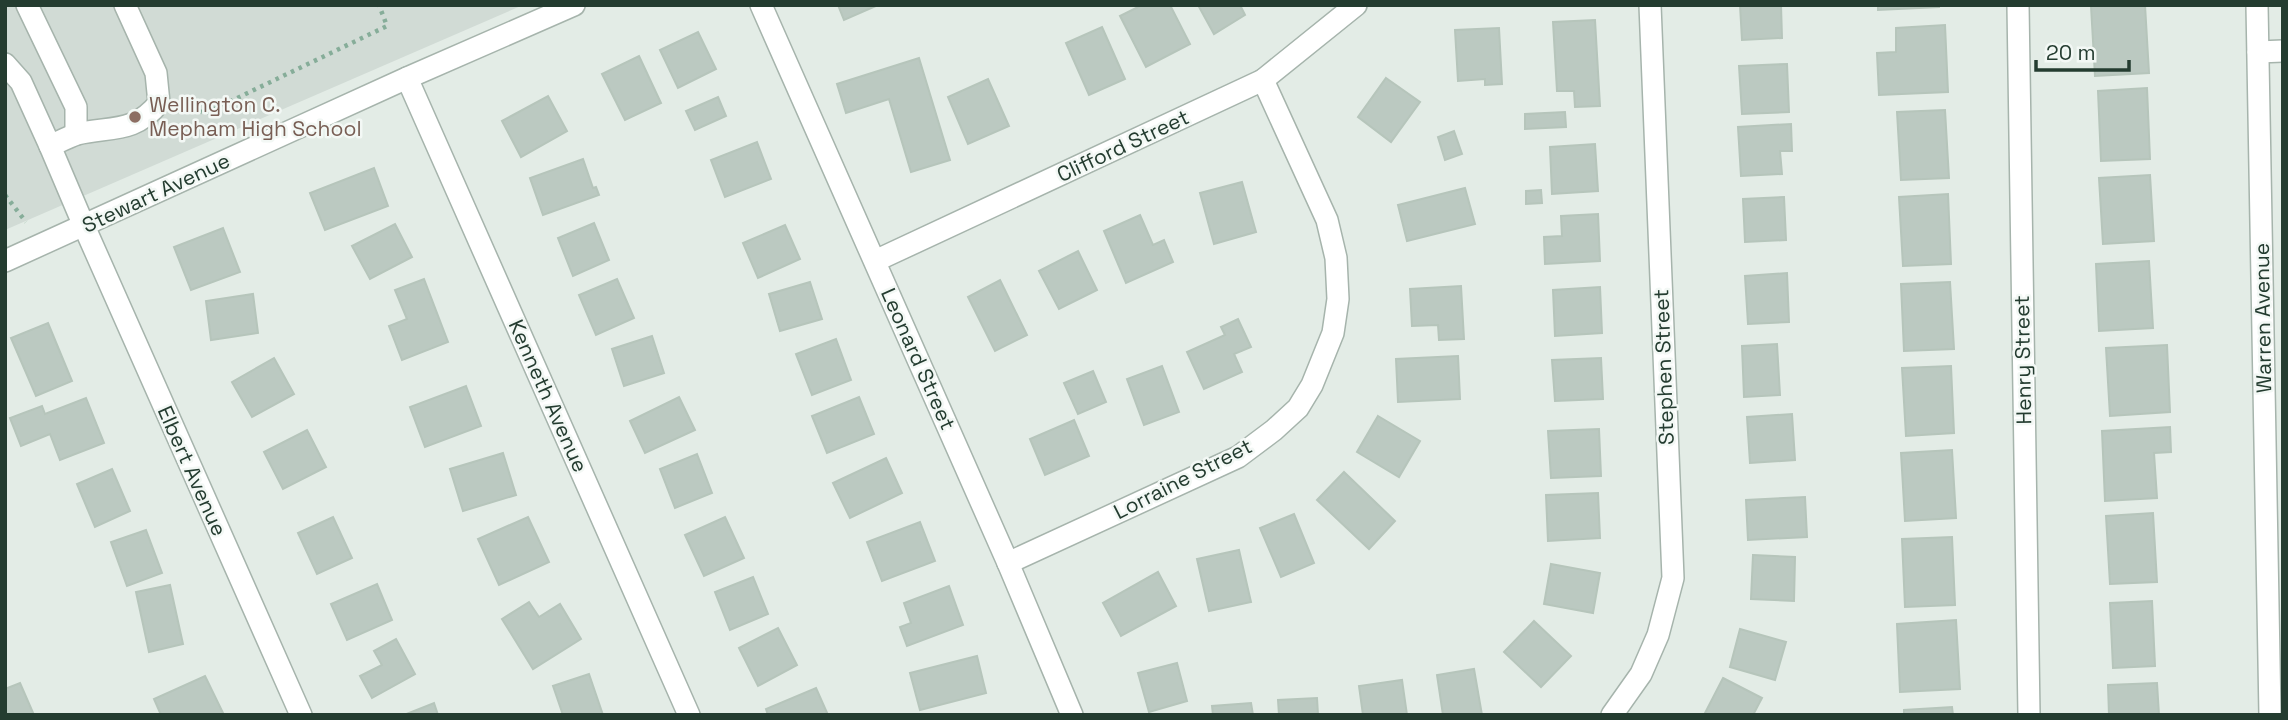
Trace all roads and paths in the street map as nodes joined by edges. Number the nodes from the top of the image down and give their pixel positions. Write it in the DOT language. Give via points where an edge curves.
graph roads {
  1 [pos="27,5"];
  2 [pos="125,5"];
  3 [pos="379,5"];
  4 [pos="575,5"];
  5 [pos="761,5"];
  6 [pos="1356,5"];
  7 [pos="1650,5"];
  8 [pos="2018,5"];
  9 [pos="2257,5"];
  10 [pos="2258,51"];
  11 [pos="2283,51"];
  12 [pos="5,64"];
  13 [pos="407,78"];
  14 [pos="1263,80"];
  15 [pos="159,103"];
  16 [pos="76,134"];
  17 [pos="50,146"];
  18 [pos="5,195"];
  19 [pos="83,226"];
  20 [pos="43,244"];
  21 [pos="5,261"];
  22 [pos="875,261"];
  23 [pos="1008,563"];
  24 [pos="301,715"];
  25 [pos="689,715"];
  26 [pos="1073,715"];
  27 [pos="1612,715"];
  28 [pos="2029,715"];
  29 [pos="2270,715"];
  1 -- 16 [label="street" via="76,107"];
  2 -- 15 [label="street" via="156,73"];
  3 -- 15 [label="path" via="387,26 206,113"];
  4 -- 13 [label="street, Stewart Avenue"];
  5 -- 22 [label="street, Leonard Street"];
  6 -- 14 [label="street, Clifford Street"];
  7 -- 27 [label="street, Stephen Street" via="1673,578 1658,635 1641,674"];
  8 -- 28 [label="street, Henry Street"];
  9 -- 10 [label="street, Warren Avenue"];
  10 -- 11 [label="street"];
  10 -- 29 [label="street, Warren Avenue"];
  12 -- 17 [label="street, Elbert Avenue" via="21,82"];
  13 -- 19 [label="street, Stewart Avenue"];
  13 -- 25 [label="street, Kenneth Avenue"];
  14 -- 22 [label="street, Clifford Street"];
  14 -- 23 [label="street, Lorraine Street" via="1327,220 1336,258 1338,299 1333,333 1312,385 1298,408 1238,457"];
  15 -- 16 [label="street" via="147,117 124,126"];
  16 -- 17 [label="street"];
  17 -- 19 [label="street, Elbert Avenue"];
  18 -- 20 [label="path"];
  19 -- 20 [label="street, Stewart Avenue"];
  19 -- 24 [label="street, Elbert Avenue"];
  20 -- 21 [label="street, Stewart Avenue"];
  22 -- 23 [label="street, Leonard Street"];
  23 -- 26 [label="street, Leonard Street"];
}
